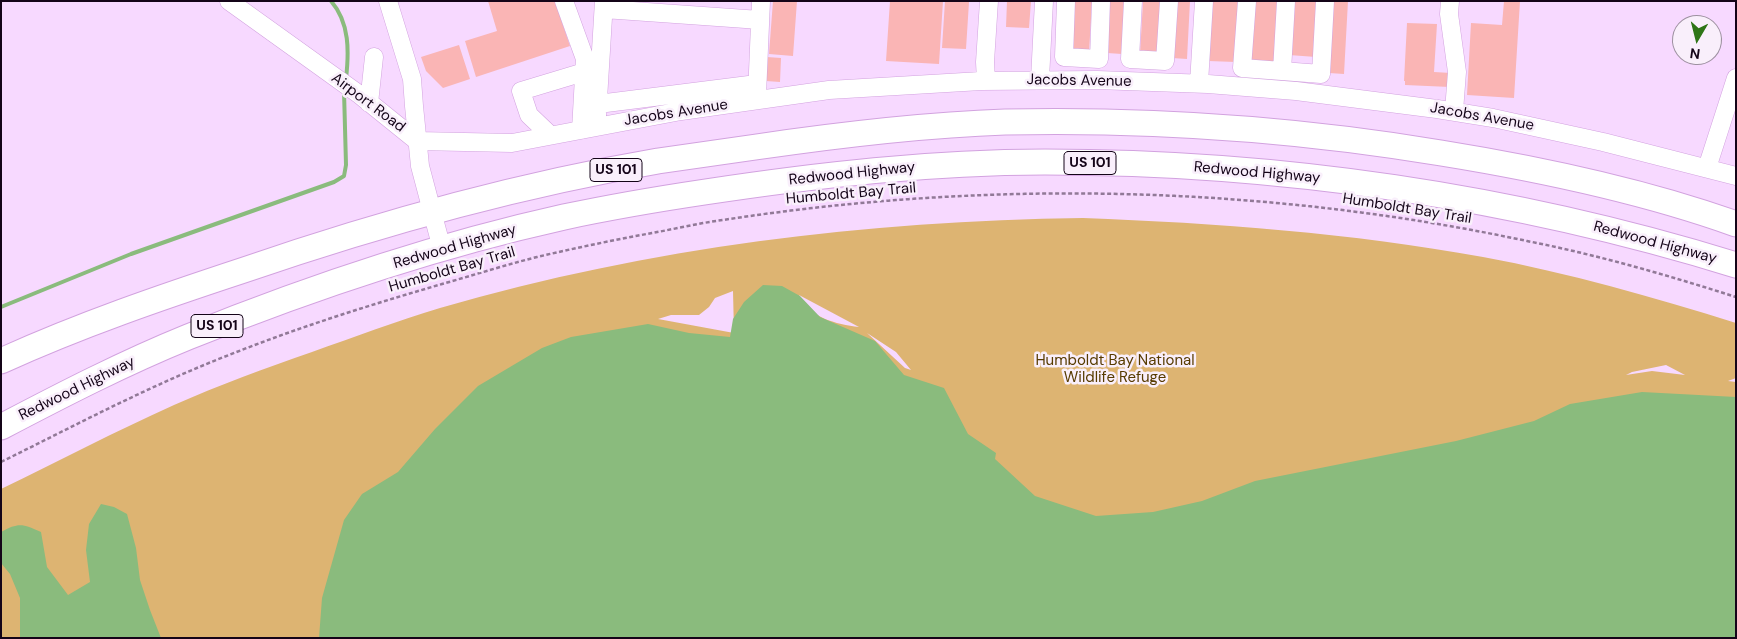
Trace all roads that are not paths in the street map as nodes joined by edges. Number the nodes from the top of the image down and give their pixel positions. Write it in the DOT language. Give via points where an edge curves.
graph roads {
  1 [pos="229,1"];
  2 [pos="388,1"];
  3 [pos="564,1"];
  4 [pos="761,1"];
  5 [pos="988,1"];
  6 [pos="1044,1"];
  7 [pos="1066,1"];
  8 [pos="1101,1"];
  9 [pos="1133,1"];
  10 [pos="1168,1"];
  11 [pos="1204,1"];
  12 [pos="1247,1"];
  13 [pos="1286,1"];
  14 [pos="1325,1"];
  15 [pos="1450,1"];
  16 [pos="604,5"];
  17 [pos="669,7"];
  18 [pos="760,20"];
  19 [pos="374,56"];
  20 [pos="1282,71"];
  21 [pos="584,72"];
  22 [pos="1040,80"];
  23 [pos="986,81"];
  24 [pos="1199,83"];
  25 [pos="1734,85"];
  26 [pos="757,92"];
  27 [pos="646,98"];
  28 [pos="364,99"];
  29 [pos="698,100"];
  30 [pos="598,104"];
  31 [pos="1454,111"];
  32 [pos="649,116"];
  33 [pos="588,128"];
  34 [pos="550,135"];
  35 [pos="418,141"];
  36 [pos="1707,168"];
  37 [pos="1736,176"];
  38 [pos="432,213"];
  39 [pos="1736,224"];
  40 [pos="442,249"];
  41 [pos="1736,265"];
  42 [pos="1,361"];
  43 [pos="1,427"];
  1 -- 28 [label="street, Airport Road"];
  2 -- 35 [label="street" via="412,79"];
  3 -- 21 [label="street" via="585,59"];
  4 -- 18 [label="street"];
  5 -- 23 [label="street"];
  6 -- 22 [label="street"];
  7 -- 8 [label="street" via="1064,57 1099,59"];
  9 -- 10 [label="street" via="1130,60 1165,62"];
  11 -- 24 [label="street"];
  12 -- 20 [label="street" via="1242,68"];
  13 -- 20 [label="street"];
  14 -- 20 [label="street" via="1320,74"];
  15 -- 31 [label="street" via="1457,72"];
  16 -- 17 [label="street"];
  16 -- 30 [label="street"];
  17 -- 18 [label="street"];
  18 -- 26 [label="street"];
  19 -- 28 [label="street"];
  21 -- 33 [label="street"];
  21 -- 34 [label="street" via="521,91 529,115"];
  22 -- 23 [label="street, Jacobs Avenue"];
  22 -- 24 [label="street, Jacobs Avenue"];
  23 -- 26 [label="street, Jacobs Avenue"];
  24 -- 31 [label="street, Jacobs Avenue" via="1296,91"];
  25 -- 36 [label="street"];
  26 -- 29 [label="street, Jacobs Avenue"];
  27 -- 29 [label="street"];
  27 -- 30 [label="street"];
  27 -- 32 [label="street"];
  28 -- 35 [label="street, Airport Road"];
  29 -- 32 [label="street, Jacobs Avenue"];
  30 -- 33 [label="street"];
  31 -- 36 [label="street, Jacobs Avenue" via="1603,142"];
  32 -- 33 [label="street, Jacobs Avenue"];
  33 -- 34 [label="street, Jacobs Avenue"];
  34 -- 35 [label="street, Jacobs Avenue" via="512,142"];
  35 -- 38 [label="street, Airport Road" via="420,166"];
  36 -- 37 [label="street, Jacobs Avenue"];
  38 -- 39 [label="highway, US 101" via="543,184 657,161 801,140 933,126 1095,122 1291,133 1399,146 1581,180 1691,208"];
  38 -- 40 [label="street, Airport Road"];
  38 -- 42 [label="highway, US 101" via="306,248 195,286 86,325"];
  40 -- 41 [label="highway, Redwood Highway / US 101" via="562,218 748,186 852,172 1044,162 1238,171 1465,198 1670,245"];
  40 -- 43 [label="highway, Redwood Highway / US 101" via="315,289 184,339"];
}
